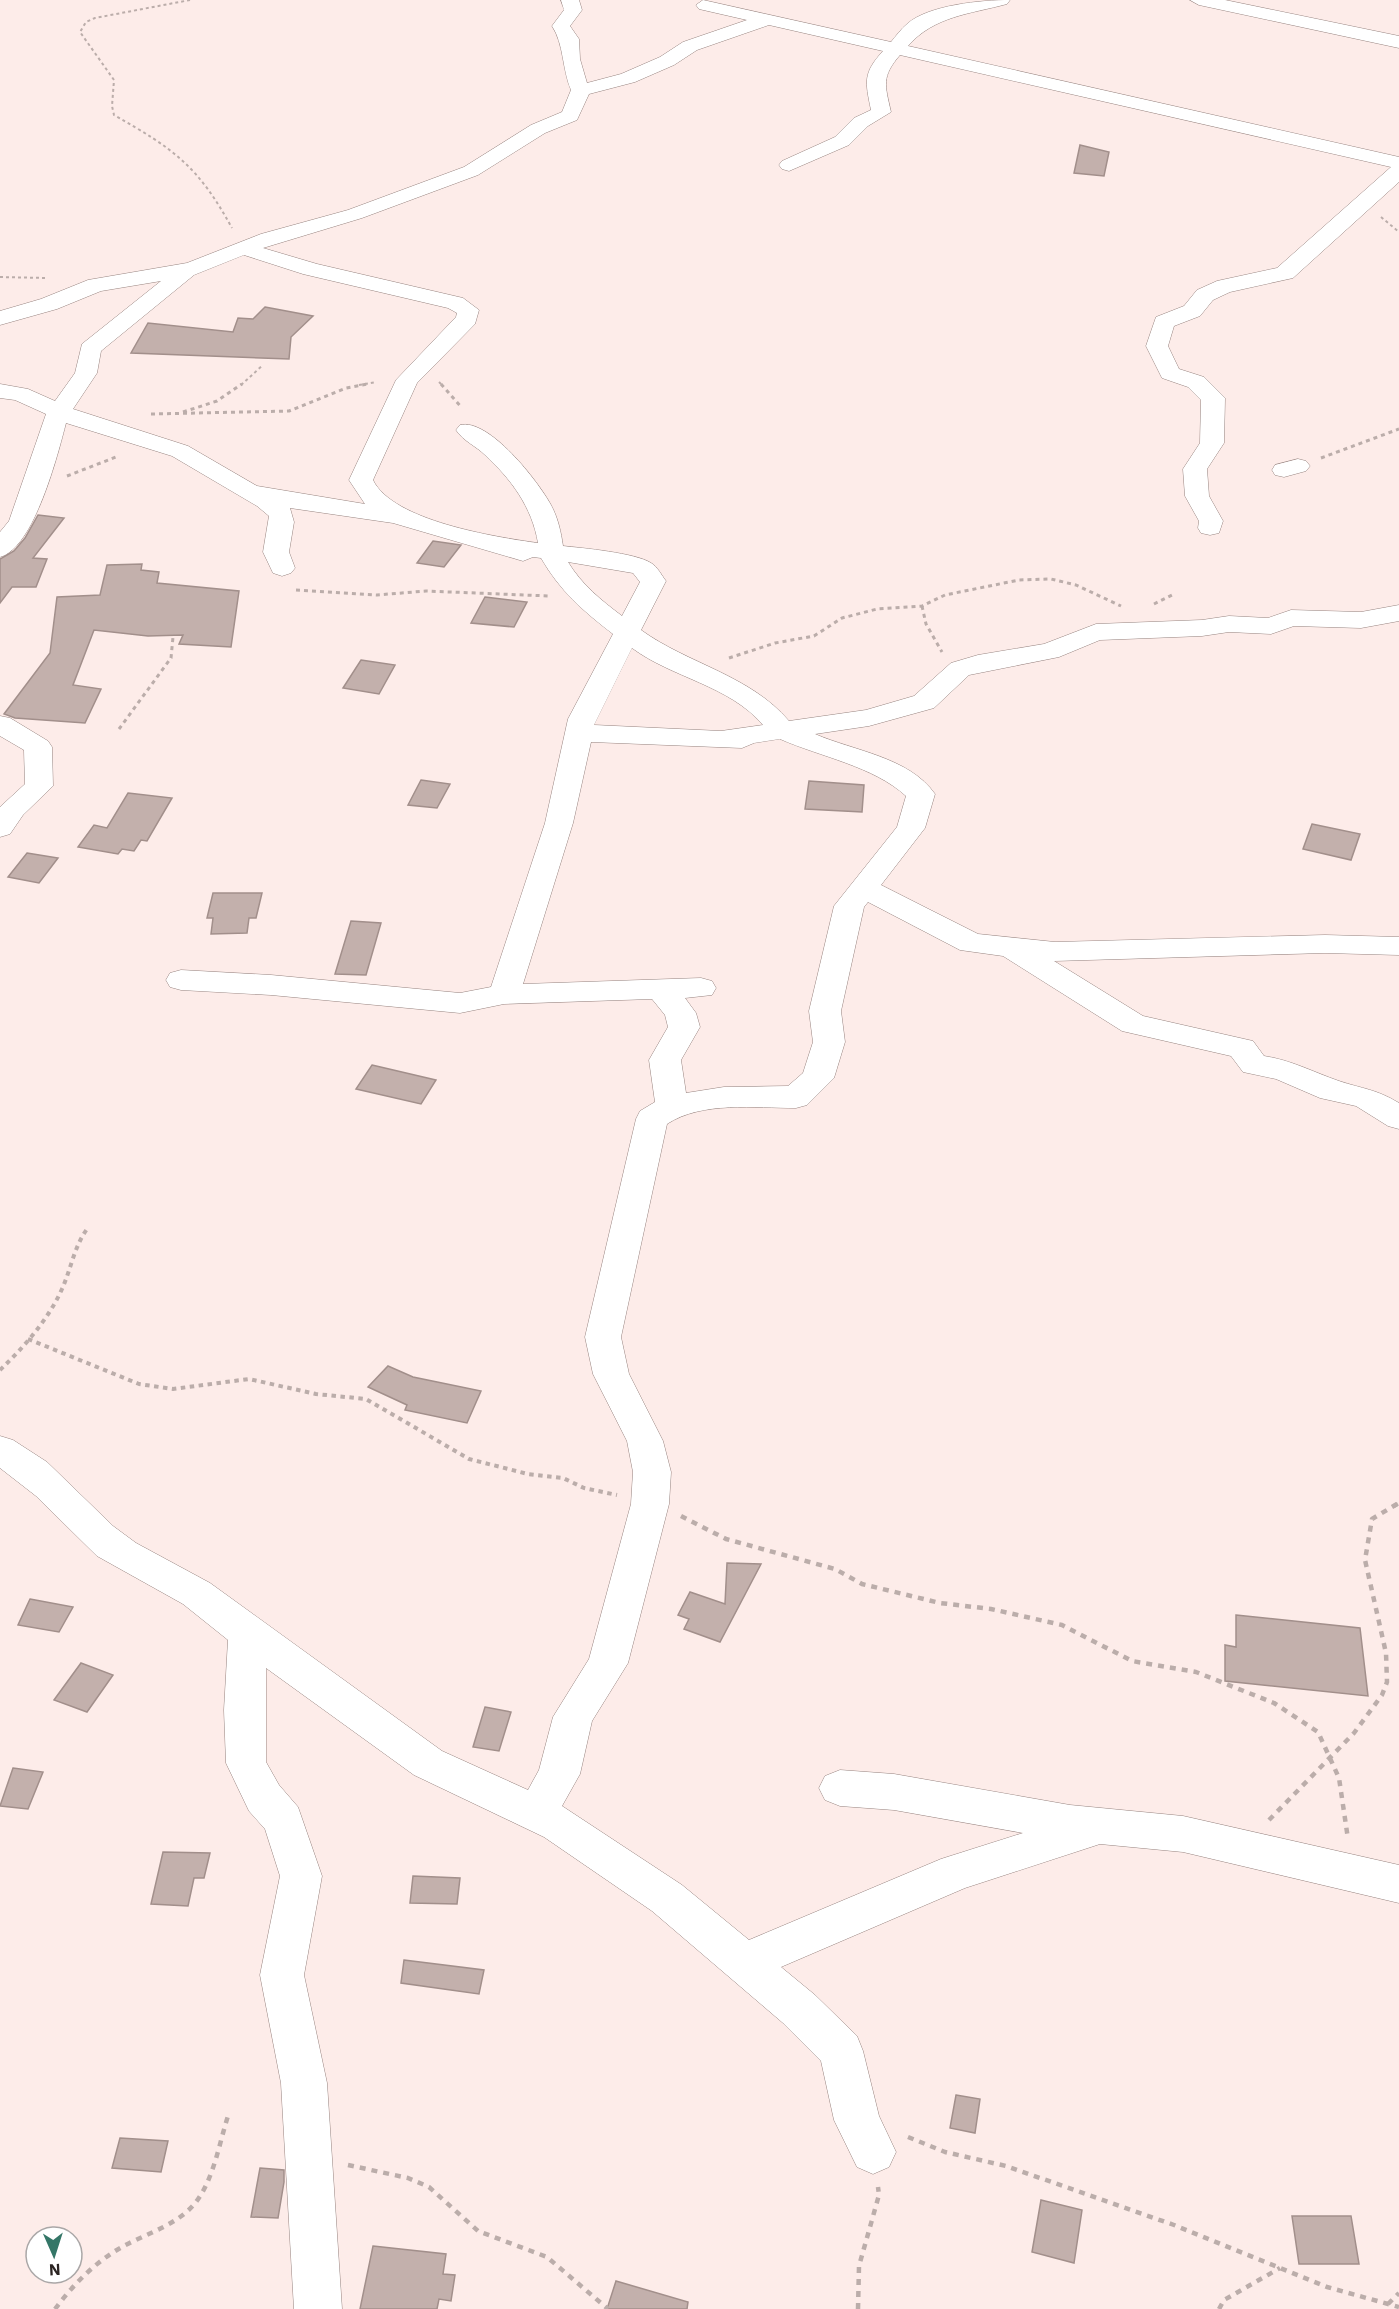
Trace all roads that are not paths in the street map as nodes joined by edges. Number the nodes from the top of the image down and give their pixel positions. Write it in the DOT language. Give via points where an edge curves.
graph roads {
  1 [pos="570,0"];
  2 [pos="1001,0"];
  3 [pos="1199,0"];
  4 [pos="705,5"];
  5 [pos="804,8"];
  6 [pos="767,20"];
  7 [pos="1399,42"];
  8 [pos="894,49"];
  9 [pos="581,90"];
  10 [pos="1399,163"];
  11 [pos="789,165"];
  12 [pos="1399,171"];
  13 [pos="242,248"];
  14 [pos="192,269"];
  15 [pos="0,318"];
  16 [pos="0,392"];
  17 [pos="59,412"];
  18 [pos="468,430"];
  19 [pos="250,491"];
  20 [pos="396,516"];
  21 [pos="1210,528"];
  22 [pos="0,549"];
  23 [pos="555,560"];
  24 [pos="286,579"];
  25 [pos="1399,613"];
  26 [pos="626,631"];
  27 [pos="0,724"];
  28 [pos="781,729"];
  29 [pos="581,733"];
  30 [pos="720,739"];
  31 [pos="839,753"];
  32 [pos="0,828"];
  33 [pos="864,889"];
  34 [pos="1399,946"];
  35 [pos="1008,947"];
  36 [pos="181,980"];
  37 [pos="701,988"];
  38 [pos="661,990"];
  39 [pos="504,994"];
  40 [pos="672,1107"];
  41 [pos="1399,1118"];
  42 [pos="0,1450"];
  43 [pos="248,1633"];
  44 [pos="840,1788"];
  45 [pos="536,1813"];
  46 [pos="1101,1826"];
  47 [pos="1399,1884"];
  48 [pos="744,1963"];
  49 [pos="873,2152"];
  50 [pos="318,2309"];
  1 -- 9 [label="street" via="573,10 561,26 570,39 568,52"];
  2 -- 8 [label="street" via="921,21"];
  3 -- 7 [label="street"];
  4 -- 6 [label="street"];
  5 -- 6 [label="street"];
  6 -- 8 [label="street"];
  6 -- 9 [label="street" via="690,46 668,61 628,78"];
  8 -- 10 [label="street"];
  8 -- 11 [label="street" via="876,74 881,112 861,122 842,141"];
  9 -- 13 [label="street" via="570,116 538,129 471,171 355,214"];
  12 -- 21 [label="street" via="1285,273 1225,286 1205,295 1192,311 1164,322 1157,346 1170,373 1196,382 1213,398 1212,443 1195,469 1197,496 1211,521"];
  13 -- 14 [label="street"];
  13 -- 20 [label="street" via="322,272 446,300 468,310 467,319 407,380 361,480 379,505"];
  14 -- 15 [label="street" via="96,285"];
  14 -- 17 [label="street" via="141,305 90,349 86,373"];
  16 -- 17 [label="street" via="20,394"];
  17 -- 19 [label="street" via="180,451"];
  17 -- 22 [label="street" via="21,522"];
  18 -- 23 [label="street" via="492,449 528,488 539,506"];
  19 -- 20 [label="street"];
  19 -- 24 [label="street" via="281,513 276,552"];
  20 -- 23 [label="street"];
  23 -- 26 [label="street" via="582,597"];
  23 -- 26 [label="street" via="606,558 642,568 653,581"];
  25 -- 28 [label="street" via="1361,620 1291,618 1271,626 1229,624 1096,632 1033,656 960,669 924,702 869,718"];
  26 -- 28 [label="street" via="649,648 722,682 765,710"];
  26 -- 29 [label="street" via="582,719"];
  27 -- 32 [label="street" via="38,747 39,786 13,809"];
  28 -- 30 [label="street"];
  28 -- 31 [label="street"];
  29 -- 30 [label="street"];
  29 -- 39 [label="street" via="559,823"];
  30 -- 31 [label="street"];
  31 -- 33 [label="street" via="903,778 921,794 911,828"];
  33 -- 35 [label="street" via="972,944"];
  33 -- 40 [label="street" via="849,906 825,1011 829,1042 818,1078 796,1097 724,1098"];
  34 -- 35 [label="street" via="1325,944 1055,952"];
  35 -- 41 [label="street" via="1133,1024 1242,1048 1254,1065 1282,1069 1331,1090 1366,1098"];
  36 -- 39 [label="street" via="460,1003"];
  37 -- 38 [label="street"];
  38 -- 39 [label="street"];
  38 -- 40 [label="street" via="680,1013 684,1027 665,1060"];
  40 -- 45 [label="street" via="652,1119 603,1337 611,1374 645,1441 652,1472 650,1503 608,1663 573,1717 559,1774"];
  42 -- 43 [label="street" via="39,1476 80,1519 123,1554 184,1584"];
  43 -- 45 [label="street" via="428,1763"];
  43 -- 50 [label="street" via="246,1763 264,1798 283,1820 301,1876 282,1975 304,2083"];
  44 -- 46 [label="street" via="894,1792 1026,1817"];
  45 -- 48 [label="street" via="559,1824 667,1898"];
  46 -- 47 [label="street" via="1183,1834"];
  46 -- 48 [label="street" via="956,1872"];
  48 -- 49 [label="street" via="841,2051 858,2120"];
}
